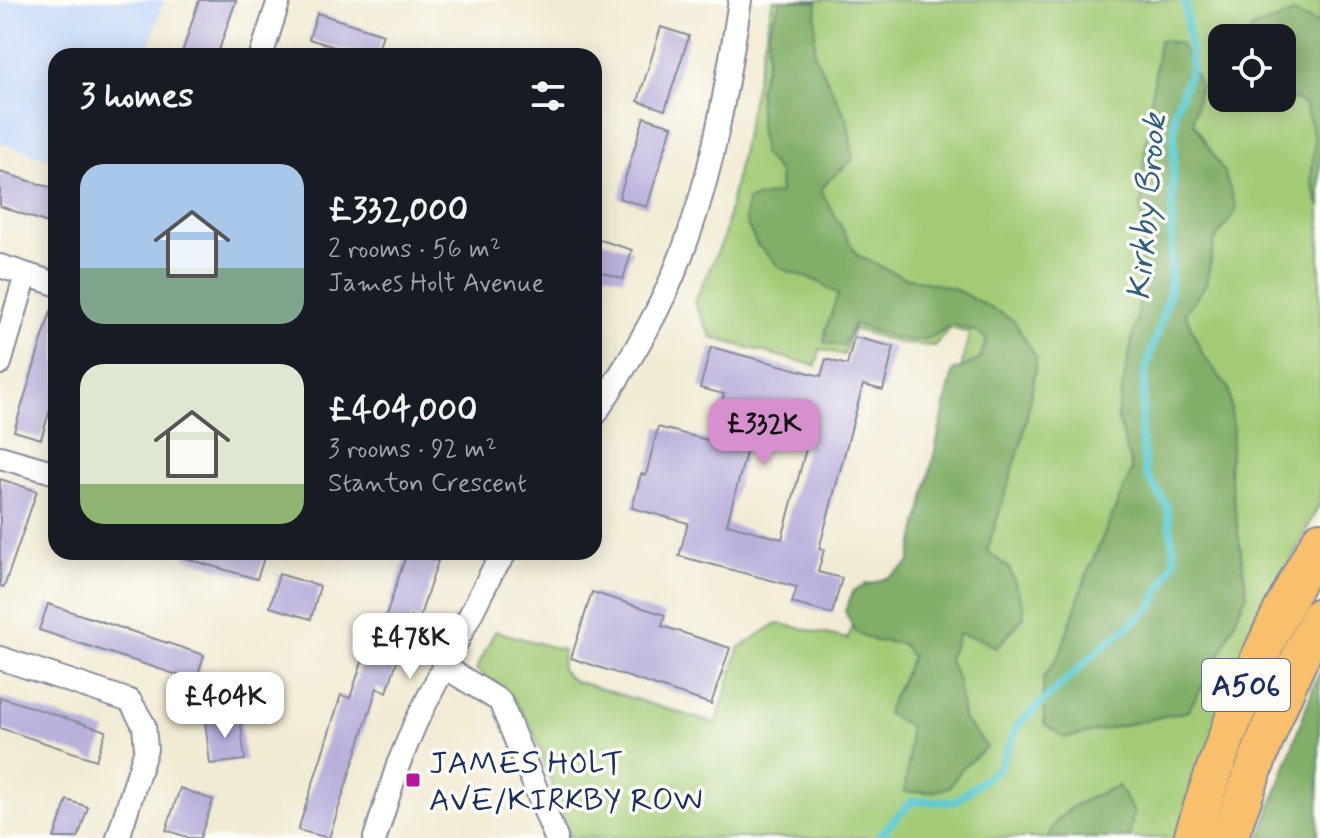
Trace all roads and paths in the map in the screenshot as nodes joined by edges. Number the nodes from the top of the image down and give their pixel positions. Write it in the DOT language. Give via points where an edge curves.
graph roads {
  1 [pos="279,0"];
  2 [pos="740,0"];
  3 [pos="264,48"];
  4 [pos="0,266"];
  5 [pos="26,275"];
  6 [pos="48,282"];
  7 [pos="0,363"];
  8 [pos="602,403"];
  9 [pos="0,457"];
  10 [pos="48,471"];
  11 [pos="1320,540"];
  12 [pos="502,560"];
  13 [pos="1320,616"];
  14 [pos="0,658"];
  15 [pos="443,666"];
  16 [pos="118,838"];
  17 [pos="375,838"];
  18 [pos="556,838"];
  19 [pos="1192,838"];
  20 [pos="1229,838"];
  1 -- 3 [label="street"];
  2 -- 8 [label="street" via="723,109 695,215 672,279"];
  4 -- 5 [label="street"];
  5 -- 6 [label="street"];
  5 -- 7 [label="street"];
  9 -- 10 [label="street"];
  11 -- 19 [label="main road, A506" via="1248,680"];
  12 -- 15 [label="street"];
  13 -- 20 [label="main road, A506" via="1290,678"];
  14 -- 16 [label="street" via="130,701 144,725 146,749"];
  15 -- 17 [label="street" via="398,765"];
  15 -- 18 [label="street" via="500,701"];
}
